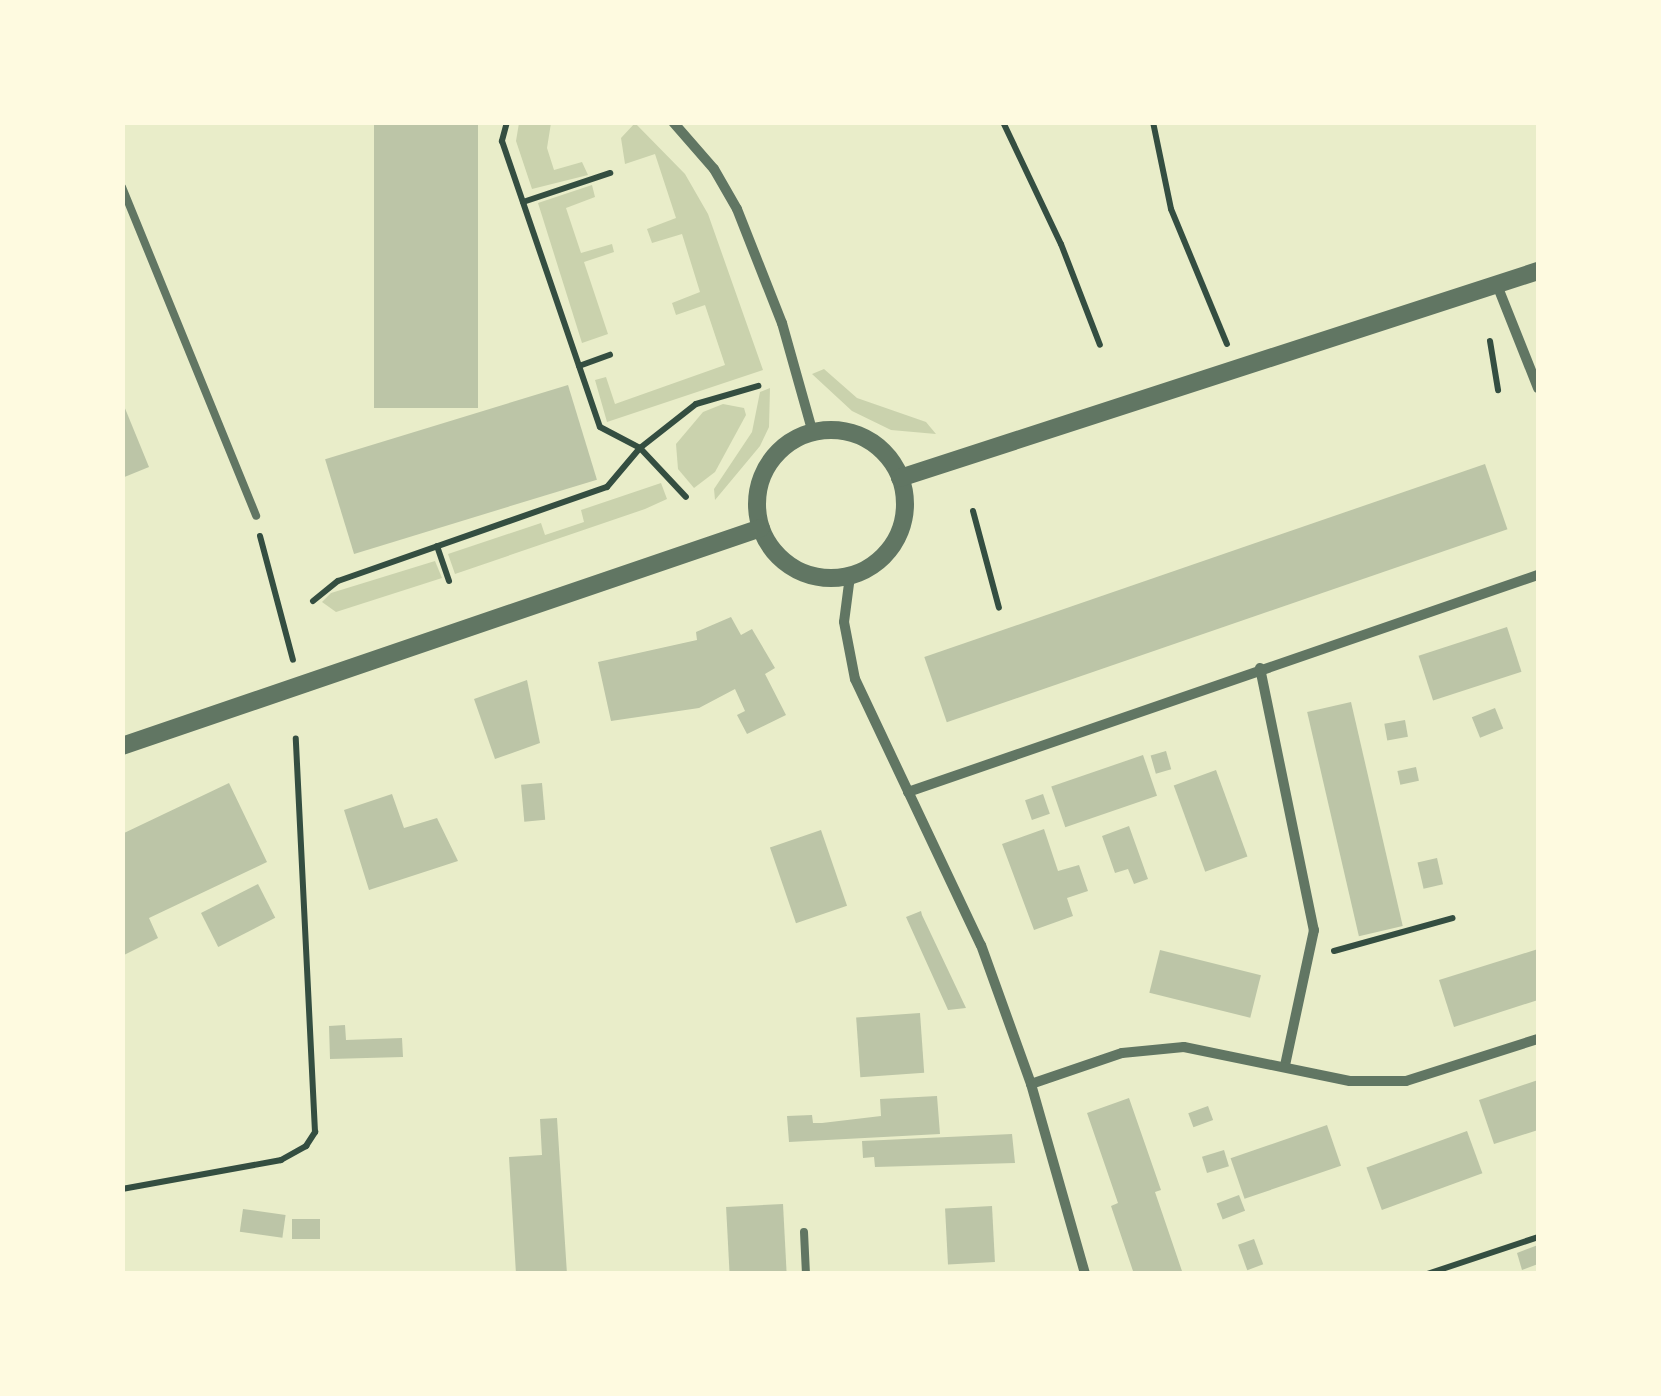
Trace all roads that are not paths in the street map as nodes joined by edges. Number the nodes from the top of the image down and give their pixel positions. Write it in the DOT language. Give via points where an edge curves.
graph roads {
  1 [pos="673,122"];
  2 [pos="122,187"];
  3 [pos="1538,271"];
  4 [pos="1498,285"];
  5 [pos="1538,388"];
  6 [pos="813,433"];
  7 [pos="900,478"];
  8 [pos="256,516"];
  9 [pos="761,528"];
  10 [pos="1538,575"];
  11 [pos="850,576"];
  12 [pos="1260,668"];
  13 [pos="122,746"];
  14 [pos="908,792"];
  15 [pos="1538,1039"];
  16 [pos="1284,1065"];
  17 [pos="1031,1084"];
  18 [pos="804,1232"];
  19 [pos="806,1274"];
  20 [pos="1085,1274"];
  1 -- 6 [label="street" via="714,169 744,225 782,323"];
  2 -- 8 [label="lane"];
  3 -- 4 [label="street"];
  4 -- 5 [label="street"];
  4 -- 7 [label="street"];
  6 -- 7 [label="street" via="865,438"];
  6 -- 9 [label="street" via="784,448 764,474"];
  7 -- 11 [label="street" via="900,533 880,560"];
  9 -- 11 [label="street" via="771,548 796,570"];
  9 -- 13 [label="street"];
  10 -- 12 [label="street"];
  11 -- 14 [label="street" via="844,622 856,678"];
  12 -- 14 [label="street"];
  12 -- 16 [label="street" via="1311,900 1309,956"];
  14 -- 17 [label="street" via="982,945"];
  15 -- 16 [label="street" via="1406,1081 1350,1081"];
  16 -- 17 [label="street" via="1216,1049 1150,1048"];
  17 -- 20 [label="street"];
  18 -- 19 [label="lane"];
}
